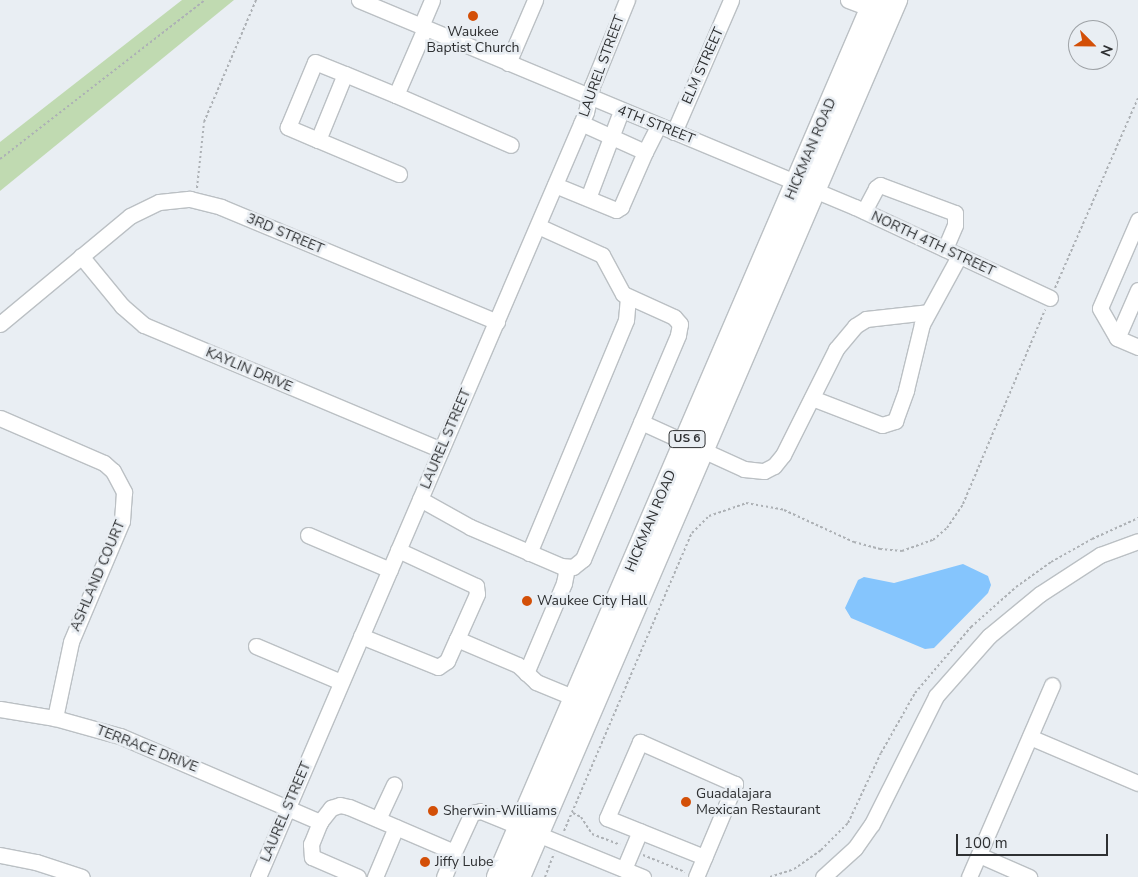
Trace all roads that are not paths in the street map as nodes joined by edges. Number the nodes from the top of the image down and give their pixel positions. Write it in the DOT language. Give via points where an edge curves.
graph roads {
  1 [pos="359,0"];
  2 [pos="432,0"];
  3 [pos="534,0"];
  4 [pos="627,0"];
  5 [pos="732,0"];
  6 [pos="848,0"];
  7 [pos="883,6"];
  8 [pos="423,27"];
  9 [pos="508,63"];
  10 [pos="345,74"];
  11 [pos="396,95"];
  12 [pos="592,99"];
  13 [pos="621,111"];
  14 [pos="581,123"];
  15 [pos="658,126"];
  16 [pos="674,132"];
  17 [pos="609,135"];
  18 [pos="318,140"];
  19 [pos="511,145"];
  20 [pos="646,152"];
  21 [pos="399,174"];
  22 [pos="556,185"];
  23 [pos="806,187"];
  24 [pos="588,198"];
  25 [pos="864,211"];
  26 [pos="1138,220"];
  27 [pos="538,226"];
  28 [pos="945,249"];
  29 [pos="81,256"];
  30 [pos="959,256"];
  31 [pos="1138,290"];
  32 [pos="628,298"];
  33 [pos="1050,298"];
  34 [pos="928,312"];
  35 [pos="496,322"];
  36 [pos="0,324"];
  37 [pos="1117,338"];
  38 [pos="1138,347"];
  39 [pos="812,398"];
  40 [pos="0,418"];
  41 [pos="641,422"];
  42 [pos="694,444"];
  43 [pos="441,450"];
  44 [pos="420,499"];
  45 [pos="308,535"];
  46 [pos="1138,540"];
  47 [pos="398,550"];
  48 [pos="529,553"];
  49 [pos="567,568"];
  50 [pos="390,570"];
  51 [pos="361,636"];
  52 [pos="457,639"];
  53 [pos="256,646"];
  54 [pos="526,673"];
  55 [pos="342,682"];
  56 [pos="1052,685"];
  57 [pos="575,698"];
  58 [pos="0,709"];
  59 [pos="55,718"];
  60 [pos="1030,737"];
  61 [pos="1138,783"];
  62 [pos="394,784"];
  63 [pos="288,807"];
  64 [pos="378,819"];
  65 [pos="320,822"];
  66 [pos="396,827"];
  67 [pos="529,830"];
  68 [pos="640,831"];
  69 [pos="454,852"];
  70 [pos="0,855"];
  71 [pos="979,855"];
  72 [pos="704,857"];
  73 [pos="626,872"];
  74 [pos="82,877"];
  75 [pos="258,877"];
  76 [pos="358,877"];
  77 [pos="375,877"];
  78 [pos="444,877"];
  79 [pos="498,877"];
  80 [pos="519,877"];
  81 [pos="643,877"];
  82 [pos="696,877"];
  83 [pos="824,877"];
  84 [pos="969,877"];
  85 [pos="1029,877"];
  1 -- 8 [label="street, 4TH STREET"];
  2 -- 8 [label="street"];
  3 -- 9 [label="street"];
  4 -- 12 [label="street, LAUREL STREET" via="592,86"];
  5 -- 16 [label="street, ELM STREET"];
  6 -- 7 [label="street"];
  7 -- 23 [label="highway, HICKMAN ROAD / US 6"];
  8 -- 9 [label="street, 4TH STREET"];
  8 -- 11 [label="street"];
  9 -- 12 [label="street, 4TH STREET"];
  10 -- 11 [label="street"];
  10 -- 18 [label="street"];
  10 -- 18 [label="street" via="315,62 291,119 288,127"];
  11 -- 19 [label="street"];
  12 -- 13 [label="street, 4TH STREET"];
  12 -- 14 [label="street, LAUREL STREET"];
  13 -- 15 [label="street, 4TH STREET"];
  13 -- 17 [label="street"];
  14 -- 17 [label="street"];
  14 -- 22 [label="street, LAUREL STREET"];
  15 -- 16 [label="street, 4TH STREET"];
  15 -- 20 [label="street"];
  16 -- 23 [label="street, 4TH STREET"];
  17 -- 20 [label="street"];
  17 -- 24 [label="street"];
  18 -- 21 [label="street"];
  20 -- 24 [label="street" via="621,207 616,210"];
  22 -- 24 [label="street"];
  22 -- 27 [label="street, LAUREL STREET"];
  23 -- 25 [label="street, NORTH 4TH STREET"];
  23 -- 42 [label="highway, HICKMAN ROAD / US 6"];
  25 -- 28 [label="street, NORTH 4TH STREET"];
  25 -- 28 [label="street" via="880,185 955,213 955,225"];
  26 -- 37 [label="street" via="1100,308"];
  27 -- 32 [label="street" via="602,256 618,287"];
  27 -- 35 [label="street, LAUREL STREET"];
  28 -- 30 [label="street, NORTH 4TH STREET"];
  29 -- 35 [label="street, 3RD STREET" via="144,208 173,200 196,200 221,207"];
  29 -- 36 [label="street, 3RD STREET"];
  29 -- 43 [label="street, KAYLIN DRIVE" via="122,306 144,325"];
  30 -- 33 [label="street, NORTH 4TH STREET"];
  30 -- 34 [label="street"];
  31 -- 37 [label="street"];
  32 -- 41 [label="street" via="674,317 680,324"];
  32 -- 48 [label="street" via="626,320"];
  34 -- 39 [label="street" via="862,321 836,350"];
  34 -- 39 [label="street" via="895,421 882,425"];
  35 -- 43 [label="street, LAUREL STREET"];
  37 -- 38 [label="street"];
  39 -- 42 [label="street" via="774,466 764,471 744,469"];
  40 -- 59 [label="street, ASHLAND COURT" via="104,464 116,476 124,492 122,522 71,642"];
  41 -- 42 [label="street"];
  41 -- 49 [label="street" via="583,559 579,565"];
  42 -- 57 [label="highway, HICKMAN ROAD / US 6"];
  42 -- 67 [label="highway, HICKMAN ROAD / US 6"];
  43 -- 44 [label="street, LAUREL STREET"];
  44 -- 47 [label="street, LAUREL STREET"];
  44 -- 48 [label="street" via="470,527"];
  45 -- 50 [label="street"];
  46 -- 83 [label="street" via="1100,555 1040,594 989,636 936,696 872,824 855,848"];
  47 -- 50 [label="street, LAUREL STREET"];
  47 -- 52 [label="street" via="476,586 477,594"];
  48 -- 49 [label="street"];
  49 -- 54 [label="street" via="564,583"];
  50 -- 51 [label="street, LAUREL STREET"];
  51 -- 52 [label="street" via="438,667 447,661"];
  51 -- 55 [label="street, LAUREL STREET"];
  52 -- 54 [label="street" via="518,665"];
  53 -- 55 [label="street"];
  54 -- 57 [label="street" via="536,682"];
  55 -- 63 [label="street, LAUREL STREET"];
  56 -- 60 [label="street"];
  57 -- 67 [label="highway, HICKMAN ROAD / US 6"];
  58 -- 59 [label="street, TERRACE DRIVE"];
  59 -- 63 [label="street, TERRACE DRIVE" via="120,736"];
  60 -- 61 [label="street"];
  60 -- 71 [label="street"];
  62 -- 64 [label="street"];
  63 -- 65 [label="street, TERRACE DRIVE"];
  63 -- 75 [label="street, LAUREL STREET"];
  64 -- 65 [label="street" via="340,805 331,808"];
  64 -- 66 [label="street"];
  65 -- 76 [label="street" via="311,844 312,857"];
  66 -- 69 [label="street"];
  66 -- 77 [label="street"];
  67 -- 69 [label="street" via="477,810 472,813"];
  67 -- 73 [label="street"];
  67 -- 79 [label="highway, HICKMAN ROAD / US 6"];
  67 -- 80 [label="highway, HICKMAN ROAD / US 6"];
  68 -- 72 [label="street"];
  68 -- 72 [label="street" via="607,818 640,742 735,784"];
  68 -- 73 [label="street"];
  69 -- 78 [label="street"];
  70 -- 74 [label="street" via="36,862"];
  71 -- 84 [label="street"];
  71 -- 85 [label="street"];
  72 -- 82 [label="street"];
  73 -- 81 [label="street"];
}
